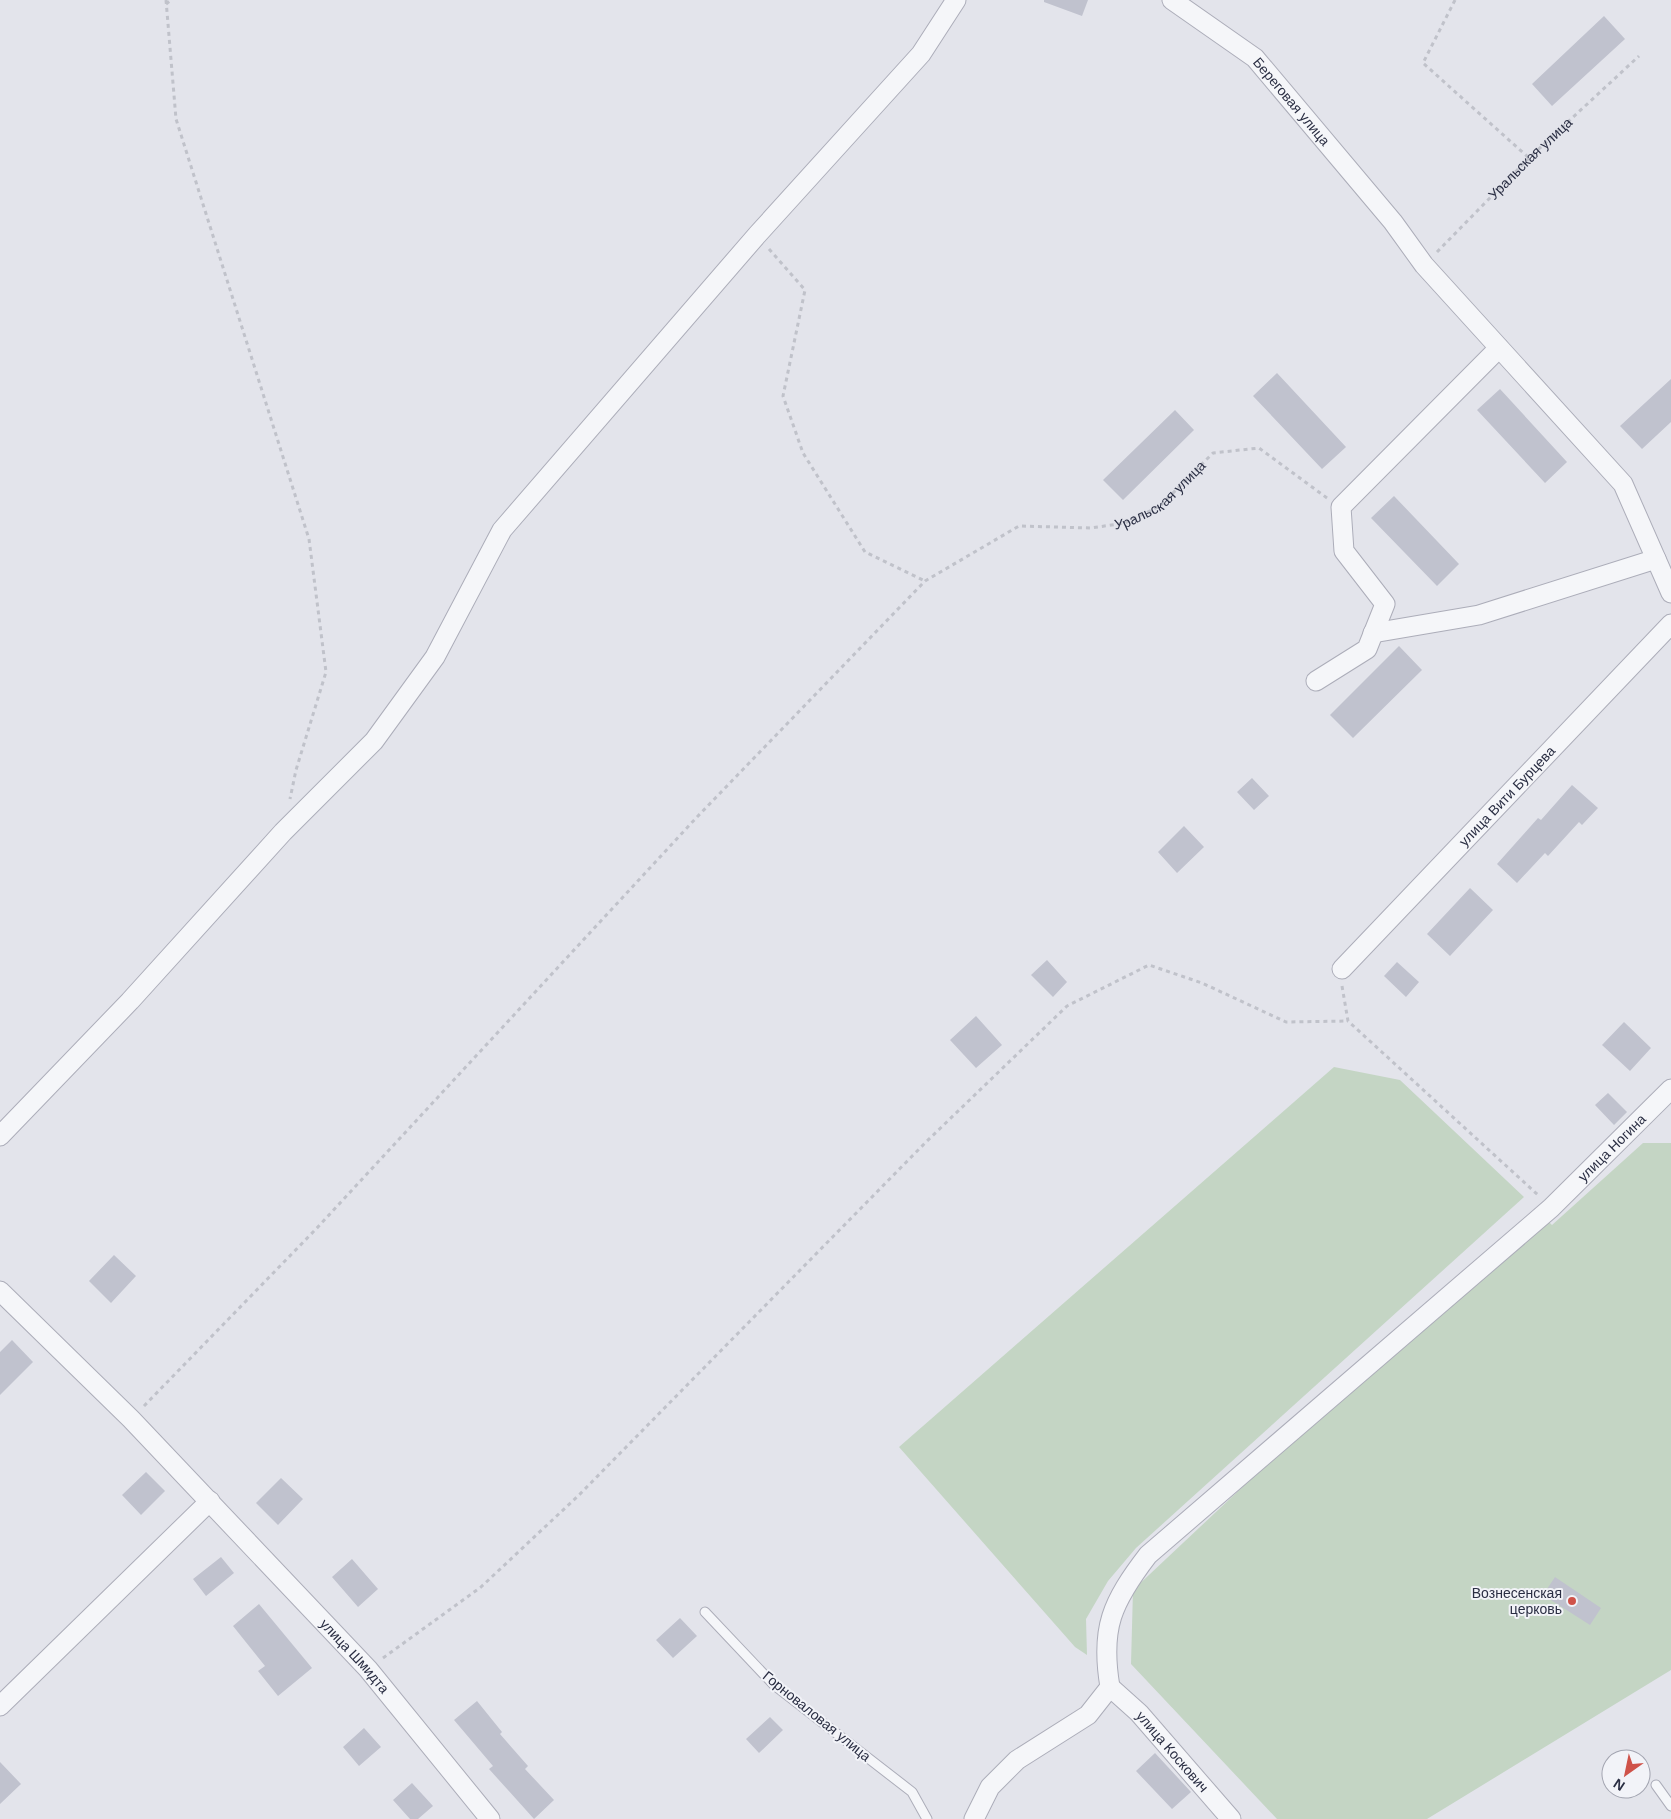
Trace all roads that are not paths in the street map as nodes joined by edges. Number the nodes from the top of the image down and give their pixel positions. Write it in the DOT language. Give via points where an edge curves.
graph roads {
  1 [pos="956,0"];
  2 [pos="1172,0"];
  3 [pos="1499,348"];
  4 [pos="1656,559"];
  5 [pos="1671,593"];
  6 [pos="1671,624"];
  7 [pos="1373,633"];
  8 [pos="1316,681"];
  9 [pos="1342,968"];
  10 [pos="1671,1089"];
  11 [pos="0,1136"];
  12 [pos="0,1291"];
  13 [pos="210,1501"];
  14 [pos="706,1612"];
  15 [pos="1110,1688"];
  16 [pos="0,1706"];
  17 [pos="1656,1785"];
  18 [pos="1671,1806"];
  19 [pos="490,1819"];
  20 [pos="927,1819"];
  21 [pos="974,1819"];
  22 [pos="1231,1819"];
  1 -- 11 [label="street" via="921,54 757,236 502,530 435,657 374,741 283,832 130,1001"];
  2 -- 3 [label="street, Береговая улица" via="1255,58 1424,264"];
  3 -- 4 [label="street, Береговая улица" via="1623,484"];
  3 -- 7 [label="street" via="1341,507 1344,551 1385,604"];
  4 -- 5 [label="street, Береговая улица"];
  4 -- 7 [label="street" via="1480,615"];
  6 -- 9 [label="street, улица Вити Бурцева"];
  7 -- 8 [label="street" via="1367,649"];
  10 -- 15 [label="street, улица Ногина" via="1551,1208 1148,1555 1124,1587 1107,1628 1106,1666"];
  12 -- 13 [label="street, улица Шмидта"];
  13 -- 16 [label="street"];
  13 -- 19 [label="street, улица Шмидта" via="368,1669"];
  14 -- 20 [label="lane, Горноваловая улица" via="774,1685 912,1792"];
  15 -- 21 [label="street" via="1088,1715 1016,1760 990,1787"];
  15 -- 22 [label="street, улица Коскович" via="1139,1712"];
  17 -- 18 [label="lane"];
}
